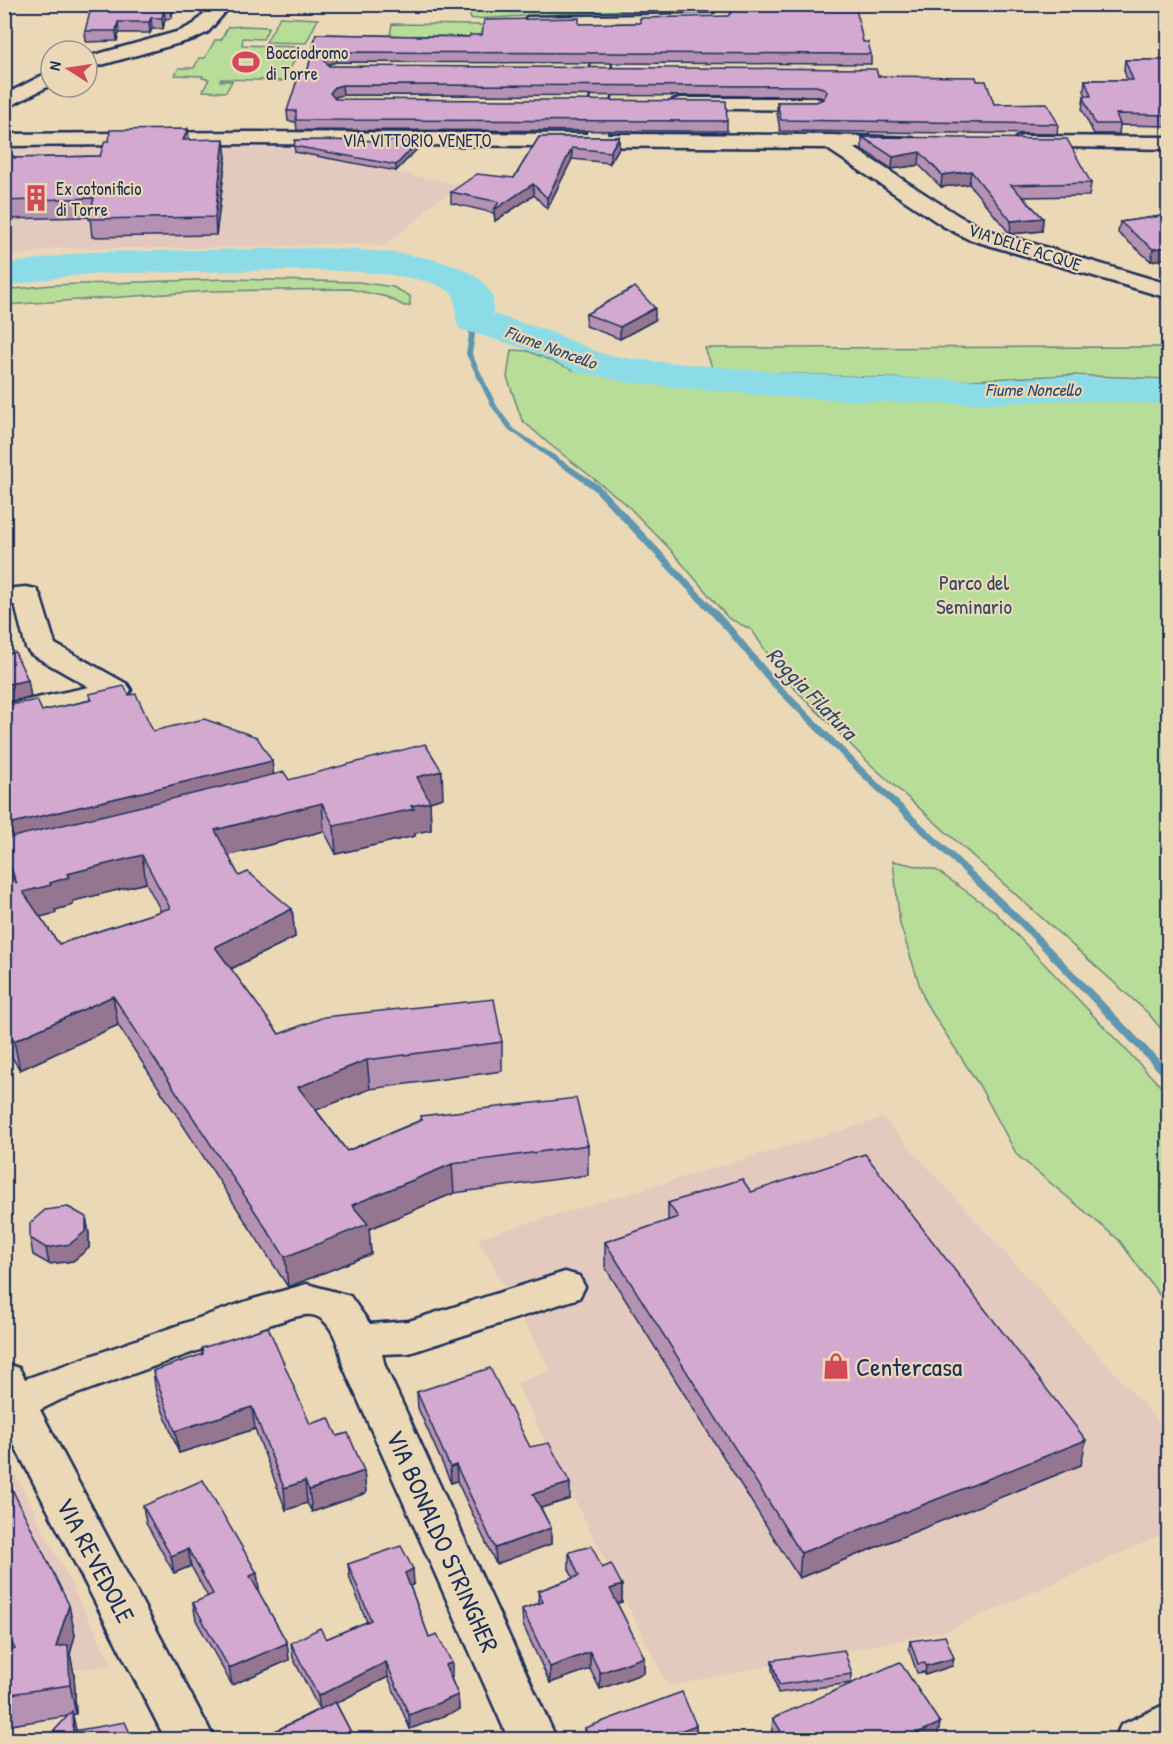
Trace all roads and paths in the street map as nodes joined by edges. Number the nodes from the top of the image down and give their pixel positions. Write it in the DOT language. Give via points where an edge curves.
graph roads {
  1 [pos="223,4"];
  2 [pos="724,4"];
  3 [pos="519,21"];
  4 [pos="602,21"];
  5 [pos="99,60"];
  6 [pos="578,71"];
  7 [pos="601,71"];
  8 [pos="625,71"];
  9 [pos="39,84"];
  10 [pos="4,103"];
  11 [pos="577,104"];
  12 [pos="600,104"];
  13 [pos="624,104"];
  14 [pos="660,104"];
  15 [pos="814,104"];
  16 [pos="4,140"];
  17 [pos="596,141"];
  18 [pos="831,141"];
  19 [pos="924,142"];
  20 [pos="1005,142"];
  21 [pos="1168,143"];
  22 [pos="1168,291"];
  23 [pos="15,597"];
  24 [pos="4,714"];
  25 [pos="566,1287"];
  26 [pos="359,1340"];
  27 [pos="11,1391"];
  28 [pos="1168,1724"];
  29 [pos="191,1740"];
  30 [pos="533,1740"];
  31 [pos="1138,1740"];
  1 -- 5 [label="street" via="201,28 187,35"];
  2 -- 4 [label="street" via="725,16 721,20"];
  3 -- 4 [label="street"];
  4 -- 7 [label="street"];
  6 -- 7 [label="street"];
  7 -- 8 [label="street"];
  7 -- 12 [label="street"];
  9 -- 10 [label="street"];
  11 -- 12 [label="street"];
  12 -- 13 [label="street"];
  12 -- 17 [label="street"];
  14 -- 15 [label="street"];
  16 -- 17 [label="street, VIA VITTORIO VENETO"];
  17 -- 18 [label="street, VIA VITTORIO VENETO"];
  18 -- 19 [label="street, VIA VITTORIO VENETO"];
  18 -- 22 [label="street, VIA DELLE ACQUE" via="976,234"];
  20 -- 21 [label="street"];
  23 -- 24 [label="street" via="35,620 41,648 116,690"];
  25 -- 26 [label="street" via="409,1337"];
  26 -- 27 [label="street, VIA BONALDO STRINGHER" via="336,1307 308,1299 45,1388"];
  26 -- 30 [label="street, VIA BONALDO STRINGHER" via="364,1366"];
  27 -- 29 [label="street, VIA REVEDOLE" via="34,1443"];
  28 -- 31 [label="street"];
}
